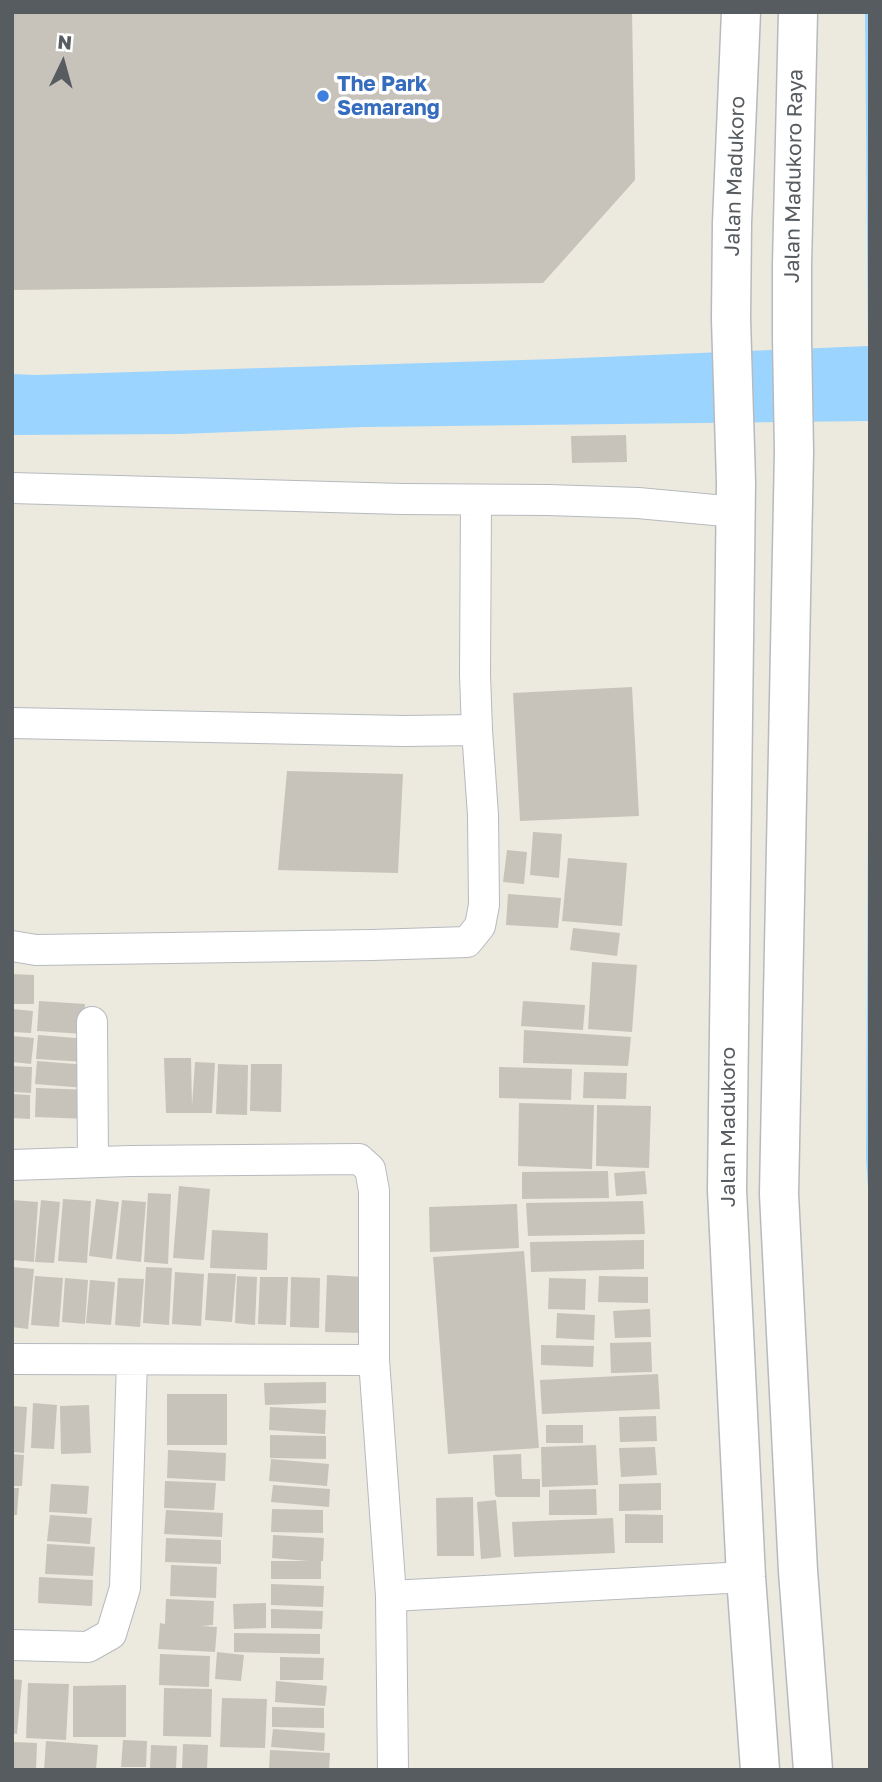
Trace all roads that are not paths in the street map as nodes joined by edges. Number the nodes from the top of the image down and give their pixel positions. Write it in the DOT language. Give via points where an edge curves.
graph roads {
  1 [pos="741,12"];
  2 [pos="798,12"];
  3 [pos="736,484"];
  4 [pos="12,488"];
  5 [pos="476,500"];
  6 [pos="12,723"];
  7 [pos="477,730"];
  8 [pos="12,946"];
  9 [pos="92,1022"];
  10 [pos="93,1162"];
  11 [pos="12,1165"];
  12 [pos="12,1359"];
  13 [pos="132,1360"];
  14 [pos="374,1360"];
  15 [pos="746,1577"];
  16 [pos="391,1596"];
  17 [pos="12,1645"];
  18 [pos="393,1770"];
  19 [pos="760,1770"];
  20 [pos="813,1770"];
  1 -- 3 [label="street, Jalan Madukoro" via="732,223"];
  2 -- 20 [label="street, Jalan Madukoro Raya" via="779,1194"];
  3 -- 5 [label="street" via="638,503"];
  3 -- 15 [label="street, Jalan Madukoro" via="727,1190"];
  4 -- 5 [label="street"];
  5 -- 7 [label="street"];
  6 -- 7 [label="street"];
  7 -- 8 [label="street" via="484,905 480,926 467,942 36,950"];
  9 -- 10 [label="street"];
  10 -- 11 [label="street"];
  10 -- 14 [label="street" via="359,1159 370,1169 374,1191"];
  12 -- 13 [label="street"];
  13 -- 14 [label="street"];
  13 -- 17 [label="street" via="125,1588 111,1634 88,1647"];
  14 -- 16 [label="street"];
  15 -- 16 [label="street"];
  15 -- 19 [label="street, Jalan Madukoro"];
  16 -- 18 [label="street"];
}
